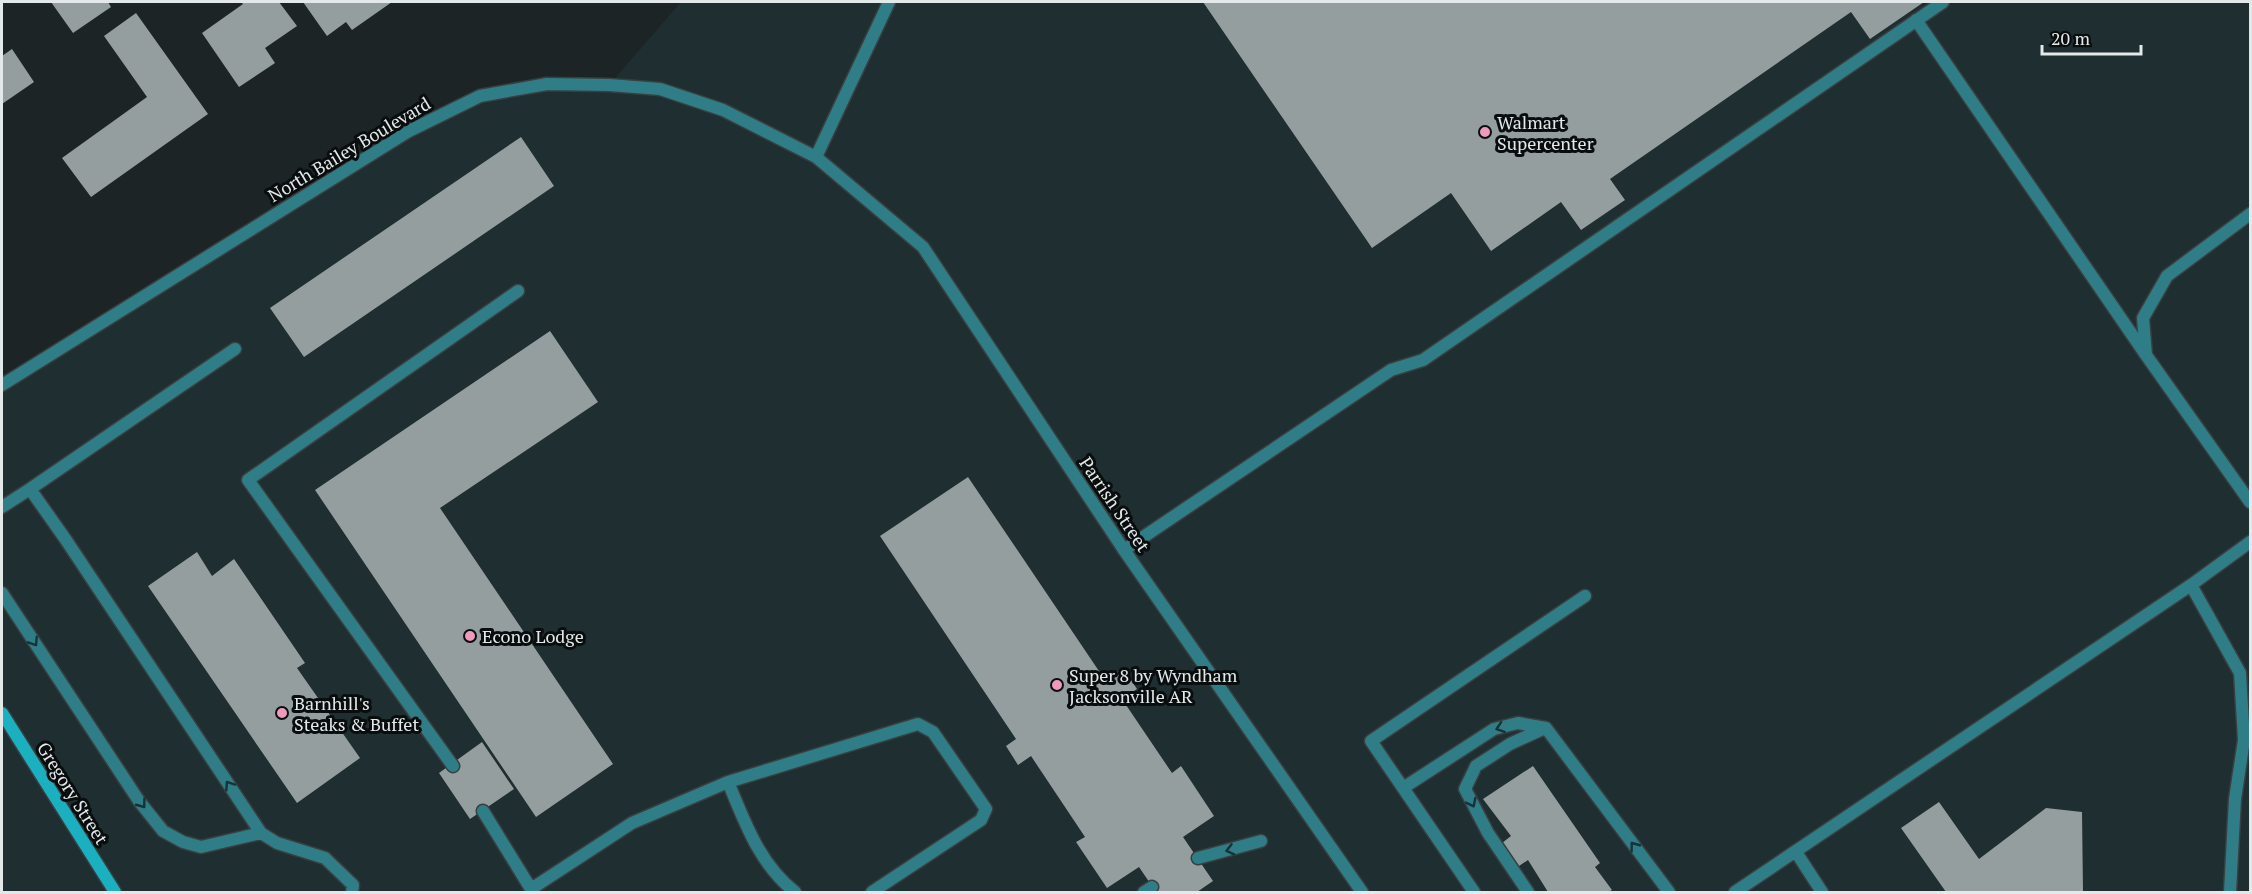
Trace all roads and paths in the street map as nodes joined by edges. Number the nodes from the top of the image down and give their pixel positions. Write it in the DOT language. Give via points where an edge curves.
graph roads {
  1 [pos="889,2"];
  2 [pos="1943,2"];
  3 [pos="1916,20"];
  4 [pos="816,157"];
  5 [pos="2250,214"];
  6 [pos="518,291"];
  7 [pos="235,349"];
  8 [pos="2146,355"];
  9 [pos="2,385"];
  10 [pos="30,489"];
  11 [pos="2250,502"];
  12 [pos="2,507"];
  13 [pos="2250,542"];
  14 [pos="1124,550"];
  15 [pos="2192,585"];
  16 [pos="2,593"];
  17 [pos="1585,596"];
  18 [pos="2,713"];
  19 [pos="1546,728"];
  20 [pos="453,766"];
  21 [pos="728,782"];
  22 [pos="1403,788"];
  23 [pos="483,811"];
  24 [pos="261,833"];
  25 [pos="1261,841"];
  26 [pos="1796,852"];
  27 [pos="1198,858"];
  28 [pos="531,891"];
  29 [pos="115,892"];
  30 [pos="352,892"];
  31 [pos="795,892"];
  32 [pos="872,892"];
  33 [pos="1362,892"];
  34 [pos="1474,892"];
  35 [pos="1528,892"];
  36 [pos="1669,892"];
  37 [pos="1735,892"];
  38 [pos="1822,892"];
  39 [pos="2230,892"];
  1 -- 4 [label="street"];
  2 -- 3 [label="street"];
  3 -- 8 [label="street"];
  3 -- 14 [label="street" via="1423,360 1391,370"];
  4 -- 9 [label="street, North Bailey Boulevard" via="723,110 660,90 547,84 480,96 409,130"];
  4 -- 14 [label="street, Parrish Street" via="923,248"];
  5 -- 8 [label="street" via="2167,276 2143,318"];
  6 -- 20 [label="street" via="248,480"];
  7 -- 10 [label="street"];
  8 -- 11 [label="street"];
  10 -- 12 [label="street"];
  24 -- 10 [label="street, one-way"];
  13 -- 15 [label="street"];
  14 -- 33 [label="street, Parrish Street"];
  15 -- 26 [label="street"];
  15 -- 39 [label="street" via="2240,673 2244,740 2235,799"];
  16 -- 24 [label="street, one-way" via="139,801 163,831 201,847"];
  17 -- 22 [label="street" via="1371,741"];
  18 -- 29 [label="street, Gregory Street"];
  19 -- 22 [label="street, one-way" via="1518,723 1494,729"];
  19 -- 35 [label="street, one-way" via="1510,744 1476,766 1465,789 1488,833"];
  36 -- 19 [label="street, one-way"];
  21 -- 28 [label="street" via="632,823"];
  21 -- 31 [label="street" via="752,840 779,880"];
  21 -- 32 [label="street" via="918,724 933,732 986,809 981,820"];
  22 -- 34 [label="street"];
  23 -- 28 [label="street"];
  24 -- 30 [label="street" via="277,843 325,858 352,885"];
  25 -- 27 [label="street, one-way"];
  26 -- 37 [label="street"];
  26 -- 38 [label="street"];
}
